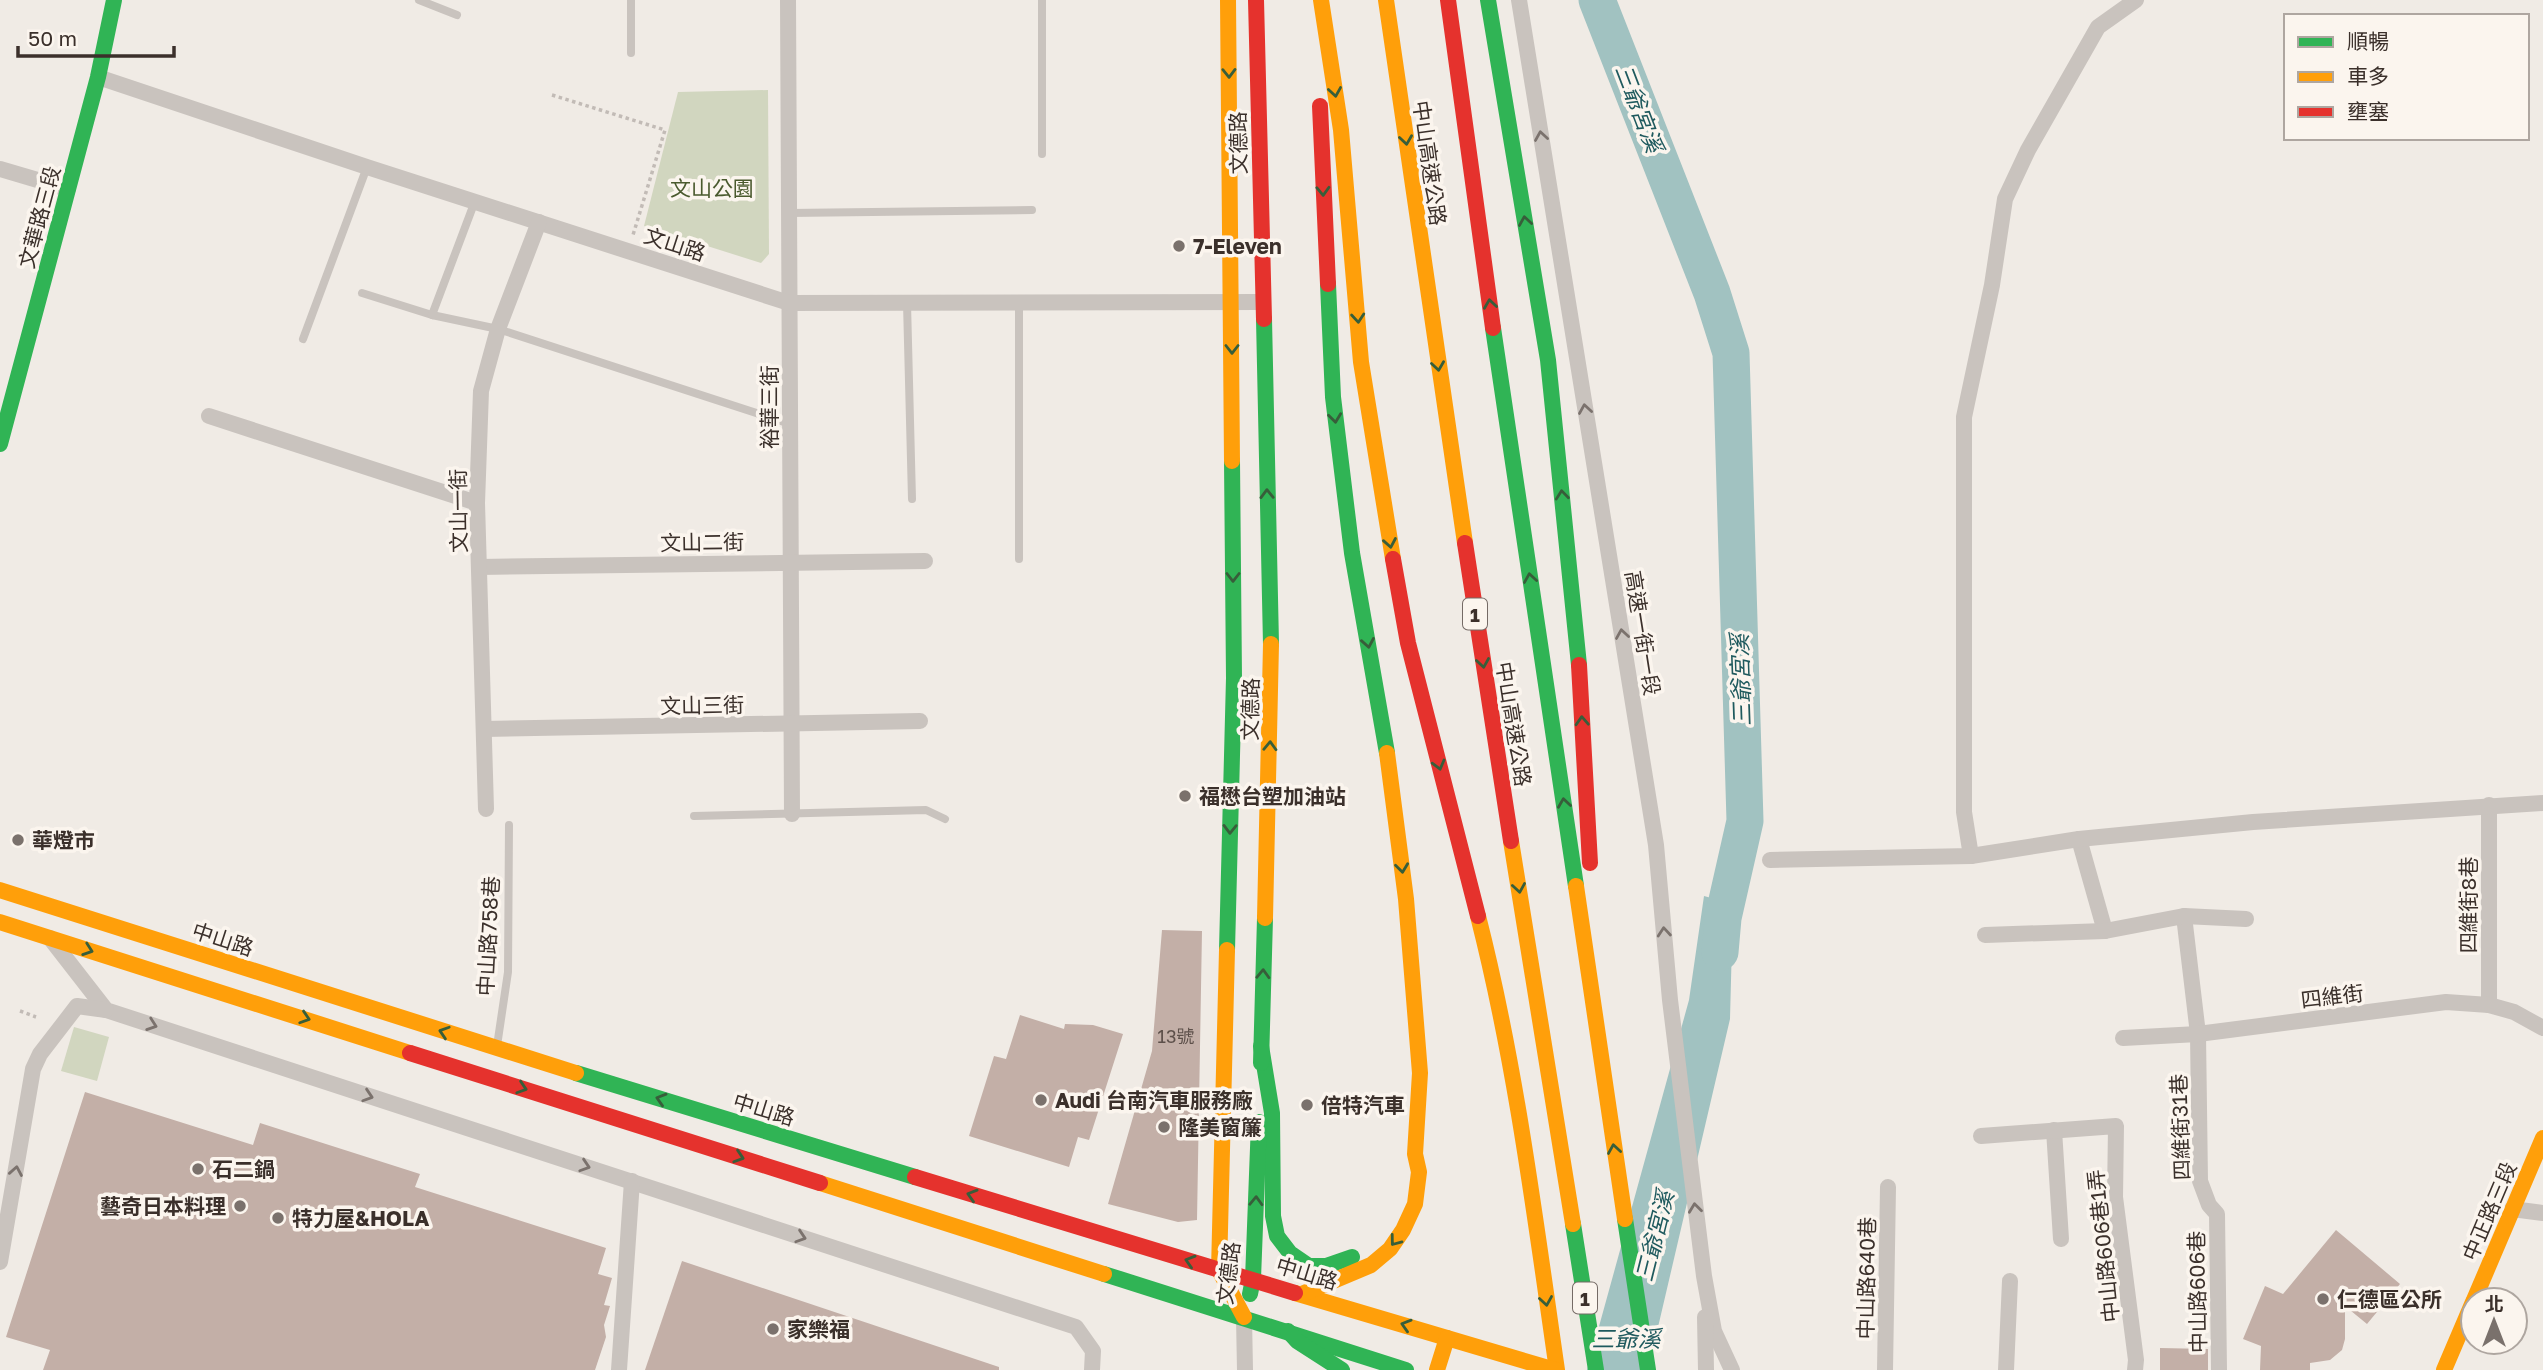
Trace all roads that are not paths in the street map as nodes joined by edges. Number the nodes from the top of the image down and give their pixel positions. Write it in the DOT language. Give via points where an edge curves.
graph roads {
  1 [pos="114,0"];
  2 [pos="419,0"];
  3 [pos="631,0"];
  4 [pos="788,0"];
  5 [pos="1042,0"];
  6 [pos="1256,0"];
  7 [pos="1318,0"];
  8 [pos="1386,0"];
  9 [pos="1448,0"];
  10 [pos="1488,0"];
  11 [pos="1519,0"];
  12 [pos="2136,0"];
  13 [pos="1228,2"];
  14 [pos="457,15"];
  15 [pos="631,53"];
  16 [pos="98,77"];
  17 [pos="1042,154"];
  18 [pos="368,167"];
  19 [pos="0,169"];
  20 [pos="68,189"];
  21 [pos="475,201"];
  22 [pos="1032,210"];
  23 [pos="789,213"];
  24 [pos="539,222"];
  25 [pos="362,293"];
  26 [pos="907,302"];
  27 [pos="1019,302"];
  28 [pos="1262,302"];
  29 [pos="789,303"];
  30 [pos="1232,303"];
  31 [pos="432,315"];
  32 [pos="498,329"];
  33 [pos="303,339"];
  34 [pos="209,416"];
  35 [pos="790,424"];
  36 [pos="0,444"];
  37 [pos="912,499"];
  38 [pos="477,503"];
  39 [pos="1019,559"];
  40 [pos="790,561"];
  41 [pos="925,561"];
  42 [pos="480,567"];
  43 [pos="920,721"];
  44 [pos="791,724"];
  45 [pos="484,729"];
  46 [pos="2543,803"];
  47 [pos="2489,805"];
  48 [pos="486,808"];
  49 [pos="792,814"];
  50 [pos="694,816"];
  51 [pos="945,819"];
  52 [pos="509,825"];
  53 [pos="2079,839"];
  54 [pos="1971,856"];
  55 [pos="1770,860"];
  56 [pos="0,890"];
  57 [pos="2184,916"];
  58 [pos="2246,919"];
  59 [pos="0,922"];
  60 [pos="2105,931"];
  61 [pos="1984,935"];
  62 [pos="48,937"];
  63 [pos="2489,1005"];
  64 [pos="106,1010"];
  65 [pos="2543,1028"];
  66 [pos="2198,1034"];
  67 [pos="2123,1038"];
  68 [pos="1261,1046"];
  69 [pos="496,1049"];
  70 [pos="1600,1059"];
  71 [pos="2054,1130"];
  72 [pos="1981,1136"];
  73 [pos="2543,1138"];
  74 [pos="1415,1154"];
  75 [pos="632,1181"];
  76 [pos="1888,1187"];
  77 [pos="2512,1209"];
  78 [pos="2543,1213"];
  79 [pos="2217,1214"];
  80 [pos="2062,1239"];
  81 [pos="0,1262"];
  82 [pos="1219,1270"];
  83 [pos="1704,1276"];
  84 [pos="1253,1279"];
  85 [pos="2010,1280"];
  86 [pos="2479,1286"];
  87 [pos="1302,1294"];
  88 [pos="1244,1317"];
  89 [pos="1288,1331"];
  90 [pos="2459,1334"];
  91 [pos="1447,1338"];
  92 [pos="618,1370"];
  93 [pos="1092,1370"];
  94 [pos="1245,1370"];
  95 [pos="1342,1370"];
  96 [pos="1406,1370"];
  97 [pos="1437,1370"];
  98 [pos="1556,1370"];
  99 [pos="1596,1370"];
  100 [pos="1648,1370"];
  101 [pos="1706,1370"];
  102 [pos="1732,1370"];
  103 [pos="1885,1370"];
  104 [pos="2006,1370"];
  105 [pos="2135,1370"];
  106 [pos="2218,1370"];
  107 [pos="2444,1370"];
  1 -- 16 [label="main road, 文華路三段"];
  2 -- 14 [label="lane"];
  3 -- 15 [label="lane"];
  4 -- 23 [label="street, 裕華三街"];
  5 -- 17 [label="lane"];
  6 -- 28 [label="main road, 文德路"];
  7 -- 74 [label="main road, one-way" via="1333,397 1352,553 1391,772 1406,899 1420,1073"];
  7 -- 98 [label="main road, one-way" via="1341,130 1361,362 1382,500 1408,643 1502,1021"];
  8 -- 99 [label="main road, 中山高速公路 / 1, one-way" via="1497,754"];
  70 -- 9 [label="main road, 中山高速公路, one-way"];
  70 -- 10 [label="main road, one-way" via="1579,660 1548,360"];
  83 -- 11 [label="street, 高速一街一段, one-way" via="1670,1000 1657,845"];
  12 -- 54 [label="street" via="2098,27 2005,200 1964,418 1964,812"];
  13 -- 30 [label="main road, 文德路, one-way"];
  16 -- 18 [label="street, 文山路"];
  16 -- 20 [label="main road, 文華路三段"];
  18 -- 21 [label="street, 文山路"];
  18 -- 33 [label="lane"];
  19 -- 20 [label="street"];
  20 -- 36 [label="main road, 文華路三段"];
  21 -- 24 [label="street, 文山路"];
  21 -- 31 [label="lane"];
  22 -- 23 [label="lane"];
  23 -- 29 [label="street, 裕華三街"];
  24 -- 29 [label="street, 文山路"];
  24 -- 32 [label="street, 文山一街"];
  25 -- 31 [label="lane"];
  26 -- 27 [label="street, 文山路"];
  26 -- 29 [label="street, 文山路"];
  26 -- 37 [label="lane"];
  27 -- 30 [label="street, 文山路"];
  27 -- 39 [label="lane"];
  28 -- 30 [label="street, 文山路"];
  68 -- 28 [label="main road, 文德路, one-way" via="1272,680"];
  29 -- 35 [label="street, 裕華三街"];
  30 -- 82 [label="main road, 文德路, one-way" via="1234,678"];
  31 -- 32 [label="lane"];
  32 -- 35 [label="lane"];
  32 -- 38 [label="street, 文山一街" via="481,391"];
  34 -- 38 [label="street"];
  35 -- 40 [label="street, 裕華三街"];
  38 -- 42 [label="street, 文山一街"];
  40 -- 41 [label="street, 文山二街"];
  40 -- 42 [label="street, 文山二街"];
  40 -- 44 [label="street, 裕華三街"];
  42 -- 45 [label="street, 文山一街"];
  43 -- 44 [label="street, 文山三街"];
  44 -- 45 [label="street, 文山三街"];
  44 -- 49 [label="street, 裕華三街"];
  45 -- 48 [label="street, 文山一街"];
  46 -- 47 [label="street"];
  47 -- 53 [label="street"];
  47 -- 63 [label="street, 四維街8巷"];
  49 -- 50 [label="lane"];
  49 -- 51 [label="lane" via="926,810"];
  52 -- 69 [label="lane, 中山路758巷" via="508,972"];
  53 -- 54 [label="street"];
  53 -- 60 [label="street"];
  54 -- 55 [label="street"];
  69 -- 56 [label="main road, 中山路, one-way"];
  57 -- 58 [label="street"];
  57 -- 60 [label="street"];
  57 -- 66 [label="street, 四維街31巷"];
  59 -- 62 [label="main road"];
  60 -- 61 [label="street"];
  62 -- 64 [label="street"];
  62 -- 88 [label="main road, one-way"];
  63 -- 65 [label="street, 四維街"];
  63 -- 66 [label="street, 四維街" via="2446,1002"];
  64 -- 75 [label="street, one-way"];
  81 -- 64 [label="street, one-way" via="36,1061 77,1006"];
  66 -- 67 [label="street, 四維街"];
  66 -- 79 [label="street, 四維街31巷" via="2200,1181"];
  68 -- 74 [label="main road" via="1272,1113 1275,1228 1283,1245 1301,1262 1317,1267 1345,1261 1379,1238 1398,1212 1406,1170"];
  84 -- 68 [label="main road, 文德路, one-way"];
  82 -- 69 [label="main road, 中山路, one-way"];
  100 -- 70 [label="main road, 中山高速公路, one-way"];
  71 -- 72 [label="street, 中山路606巷1弄"];
  71 -- 80 [label="street"];
  71 -- 105 [label="street, 中山路606巷1弄" via="2116,1126 2115,1197"];
  73 -- 77 [label="main road, 中正路三段"];
  74 -- 87 [label="main road, one-way" via="1419,1171 1415,1204 1390,1249 1359,1272"];
  75 -- 92 [label="street"];
  75 -- 93 [label="street, one-way" via="1076,1326 1093,1352"];
  76 -- 103 [label="street, 中山路640巷"];
  77 -- 78 [label="street"];
  77 -- 86 [label="main road, 中正路三段"];
  79 -- 106 [label="street, 中山路606巷"];
  82 -- 84 [label="main road, 中山路"];
  82 -- 88 [label="main road, 文德路"];
  83 -- 101 [label="street, 高速一街一段"];
  83 -- 102 [label="street, 高速一街一段" via="1714,1331"];
  84 -- 87 [label="main road, 中山路"];
  84 -- 88 [label="main road, 文德路"];
  85 -- 104 [label="street"];
  91 -- 87 [label="main road, 中山路, one-way"];
  88 -- 89 [label="main road"];
  88 -- 94 [label="street"];
  89 -- 95 [label="main road"];
  89 -- 96 [label="main road"];
  90 -- 107 [label="main road, 中正路三段"];
  91 -- 97 [label="main road"];
  91 -- 98 [label="main road, 中山路"];
}
